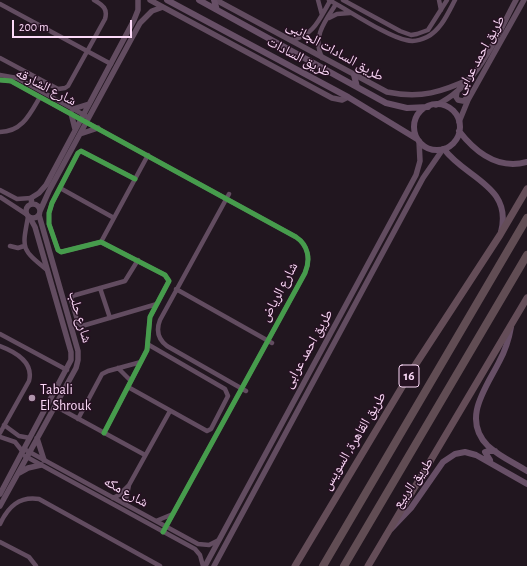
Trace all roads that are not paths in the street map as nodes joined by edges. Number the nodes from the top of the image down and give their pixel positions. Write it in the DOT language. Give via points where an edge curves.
graph roads {
  1 [pos="94,0"];
  2 [pos="138,0"];
  3 [pos="150,0"];
  4 [pos="167,0"];
  5 [pos="199,0"];
  6 [pos="215,0"];
  7 [pos="318,0"];
  8 [pos="330,0"];
  9 [pos="343,0"];
  10 [pos="439,0"];
  11 [pos="447,0"];
  12 [pos="455,0"];
  13 [pos="516,0"];
  14 [pos="524,0"];
  15 [pos="0,4"];
  16 [pos="336,4"];
  17 [pos="163,7"];
  18 [pos="217,10"];
  19 [pos="442,10"];
  20 [pos="352,13"];
  21 [pos="322,15"];
  22 [pos="327,19"];
  23 [pos="390,26"];
  24 [pos="387,32"];
  25 [pos="291,40"];
  26 [pos="490,47"];
  27 [pos="497,50"];
  28 [pos="87,51"];
  29 [pos="0,58"];
  30 [pos="322,58"];
  31 [pos="110,64"];
  32 [pos="0,74"];
  33 [pos="354,75"];
  34 [pos="472,78"];
  35 [pos="0,80"];
  36 [pos="357,87"];
  37 [pos="457,92"];
  38 [pos="472,94"];
  39 [pos="40,97"];
  40 [pos="348,97"];
  41 [pos="89,104"];
  42 [pos="436,105"];
  43 [pos="428,107"];
  44 [pos="72,111"];
  45 [pos="85,118"];
  46 [pos="459,122"];
  47 [pos="98,128"];
  48 [pos="75,129"];
  49 [pos="459,131"];
  50 [pos="0,132"];
  51 [pos="80,134"];
  52 [pos="418,140"];
  53 [pos="444,149"];
  54 [pos="148,155"];
  55 [pos="527,162"];
  56 [pos="135,179"];
  57 [pos="60,188"];
  58 [pos="527,189"];
  59 [pos="0,190"];
  60 [pos="228,196"];
  61 [pos="0,197"];
  62 [pos="403,200"];
  63 [pos="32,201"];
  64 [pos="410,204"];
  65 [pos="40,213"];
  66 [pos="28,216"];
  67 [pos="114,218"];
  68 [pos="527,218"];
  69 [pos="500,234"];
  70 [pos="101,242"];
  71 [pos="10,246"];
  72 [pos="24,246"];
  73 [pos="527,255"];
  74 [pos="138,260"];
  75 [pos="47,270"];
  76 [pos="100,288"];
  77 [pos="176,290"];
  78 [pos="527,298"];
  79 [pos="157,304"];
  80 [pos="110,318"];
  81 [pos="512,324"];
  82 [pos="0,334"];
  83 [pos="270,341"];
  84 [pos="149,345"];
  85 [pos="0,346"];
  86 [pos="141,362"];
  87 [pos="118,368"];
  88 [pos="67,370"];
  89 [pos="131,381"];
  90 [pos="128,387"];
  91 [pos="244,390"];
  92 [pos="298,394"];
  93 [pos="304,397"];
  94 [pos="55,406"];
  95 [pos="170,411"];
  96 [pos="78,418"];
  97 [pos="4,425"];
  98 [pos="0,433"];
  99 [pos="104,433"];
  100 [pos="0,437"];
  101 [pos="30,438"];
  102 [pos="37,438"];
  103 [pos="495,452"];
  104 [pos="25,453"];
  105 [pos="145,455"];
  106 [pos="43,463"];
  107 [pos="492,463"];
  108 [pos="527,471"];
  109 [pos="17,475"];
  110 [pos="527,484"];
  111 [pos="129,485"];
  112 [pos="0,494"];
  113 [pos="113,498"];
  114 [pos="125,504"];
  115 [pos="0,506"];
  116 [pos="173,514"];
  117 [pos="156,521"];
  118 [pos="0,524"];
  119 [pos="166,527"];
  120 [pos="163,532"];
  121 [pos="386,534"];
  122 [pos="220,540"];
  123 [pos="0,542"];
  124 [pos="36,566"];
  125 [pos="160,566"];
  126 [pos="204,566"];
  127 [pos="214,566"];
  128 [pos="295,566"];
  129 [pos="323,566"];
  130 [pos="344,566"];
  131 [pos="368,566"];
  1 -- 28 [label="street" via="104,6 106,14"];
  2 -- 31 [label="street" via="136,15"];
  3 -- 17 [label="street"];
  4 -- 40 [label="main road, طريق السادات"];
  5 -- 18 [label="main road, طريق السادات"];
  6 -- 18 [label="main road"];
  6 -- 25 [label="street, طريق السادات الجانبى"];
  7 -- 21 [label="street"];
  8 -- 16 [label="street"];
  8 -- 21 [label="street"];
  9 -- 23 [label="street"];
  10 -- 19 [label="street"];
  11 -- 19 [label="street"];
  12 -- 24 [label="street" via="437,29 428,37 416,41 406,40"];
  13 -- 26 [label="street, طريق احمد عرابى"];
  14 -- 27 [label="street, طريق احمد عرابى"];
  15 -- 28 [label="street"];
  16 -- 20 [label="street"];
  16 -- 22 [label="street"];
  17 -- 40 [label="street" via="332,98 342,100"];
  17 -- 45 [label="street" via="152,12 140,23"];
  18 -- 36 [label="main road, طريق السادات"];
  19 -- 23 [label="street" via="428,30 417,34 405,33"];
  20 -- 22 [label="street" via="337,14"];
  20 -- 24 [label="street"];
  21 -- 25 [label="street" via="310,33"];
  22 -- 30 [label="street" via="318,40"];
  23 -- 24 [label="street"];
  25 -- 30 [label="street, طريق السادات الجانبى"];
  26 -- 27 [label="street"];
  26 -- 34 [label="street, طريق احمد عرابى"];
  27 -- 38 [label="street, طريق احمد عرابى"];
  28 -- 29 [label="street" via="68,86 61,90"];
  28 -- 31 [label="street"];
  30 -- 33 [label="street, طريق السادات الجانبى"];
  31 -- 41 [label="street"];
  32 -- 44 [label="street, شارع الشارقه" via="17,78"];
  33 -- 34 [label="street, طريق السادات الجانبى" via="381,90 411,96 433,94"];
  33 -- 36 [label="main road"];
  34 -- 37 [label="street, طريق احمد عرابى"];
  35 -- 39 [label="street, شارع الشارقه" via="11,82"];
  36 -- 43 [label="main road, طريق السادات" via="398,107"];
  37 -- 38 [label="street" via="456,97 461,101"];
  37 -- 42 [label="street, طريق احمد عرابى"];
  38 -- 46 [label="street, طريق احمد عرابى"];
  39 -- 44 [label="street, شارع الشارقه"];
  39 -- 50 [label="street" via="22,125 13,130"];
  40 -- 52 [label="main road, طريق السادات"];
  41 -- 44 [label="street"];
  41 -- 45 [label="street"];
  42 -- 43 [label="main road"];
  42 -- 46 [label="main road" via="450,109"];
  43 -- 52 [label="main road" via="420,113 415,122"];
  44 -- 45 [label="street, شارع الشارقه"];
  44 -- 48 [label="street"];
  45 -- 47 [label="street, شارع الرياض"];
  45 -- 48 [label="street"];
  45 -- 51 [label="street"];
  46 -- 49 [label="main road"];
  47 -- 51 [label="street"];
  47 -- 54 [label="street, شارع الرياض"];
  48 -- 63 [label="street" via="44,188"];
  49 -- 53 [label="main road" via="454,142"];
  49 -- 55 [label="main road" via="476,149 492,160 506,164"];
  51 -- 65 [label="street"];
  52 -- 53 [label="main road" via="431,149"];
  52 -- 62 [label="street, طريق احمد عرابى" via="419,166"];
  53 -- 64 [label="street, طريق احمد عرابى"];
  53 -- 69 [label="main road" via="494,193 502,213"];
  54 -- 56 [label="street"];
  54 -- 60 [label="street, شارع الرياض"];
  56 -- 57 [label="street" via="81,151"];
  56 -- 67 [label="street"];
  57 -- 67 [label="street"];
  57 -- 70 [label="street" via="48,214 56,249 61,252"];
  58 -- 69 [label="highway, طريق القاهرة, السويس / 16"];
  59 -- 63 [label="street" via="17,199"];
  60 -- 77 [label="street"];
  60 -- 83 [label="street, شارع الرياض" via="296,237 307,249 307,269"];
  61 -- 66 [label="street"];
  62 -- 64 [label="street"];
  62 -- 92 [label="street, طريق احمد عرابى"];
  63 -- 65 [label="street" via="38,206"];
  63 -- 66 [label="street" via="27,207"];
  64 -- 93 [label="street, طريق احمد عرابى"];
  65 -- 66 [label="street" via="34,218"];
  65 -- 94 [label="street, شارع حلب" via="78,355 76,368"];
  66 -- 72 [label="street"];
  66 -- 75 [label="street, شارع حلب"];
  67 -- 70 [label="street"];
  68 -- 129 [label="highway, 16"];
  69 -- 128 [label="highway, طريق القاهرة, السويس / 16" via="414,367"];
  70 -- 74 [label="street"];
  71 -- 72 [label="street"];
  72 -- 75 [label="street" via="28,254"];
  73 -- 130 [label="highway"];
  74 -- 76 [label="street" via="126,280"];
  74 -- 79 [label="street" via="168,278 169,283"];
  75 -- 88 [label="street, شارع حلب" via="71,352"];
  76 -- 80 [label="street"];
  76 -- 80 [label="street" via="71,297 78,323 82,326"];
  77 -- 83 [label="street"];
  77 -- 91 [label="street" via="158,324 160,339 167,346"];
  78 -- 81 [label="highway"];
  79 -- 80 [label="street"];
  79 -- 84 [label="street" via="149,322"];
  81 -- 103 [label="main road" via="503,354 480,397 476,411 480,435"];
  81 -- 121 [label="highway"];
  82 -- 88 [label="street"];
  83 -- 91 [label="street, شارع الرياض"];
  84 -- 86 [label="street"];
  84 -- 95 [label="street" via="228,392 211,429 206,431"];
  85 -- 97 [label="street" via="24,359 30,371 29,381"];
  86 -- 87 [label="street"];
  86 -- 89 [label="street"];
  87 -- 89 [label="street"];
  87 -- 96 [label="street" via="102,374"];
  88 -- 101 [label="street, شارع حلب"];
  89 -- 90 [label="street"];
  90 -- 95 [label="street"];
  90 -- 99 [label="street"];
  91 -- 116 [label="street, شارع الرياض"];
  92 -- 93 [label="street"];
  92 -- 122 [label="street, طريق احمد عرابى"];
  93 -- 127 [label="street, طريق احمد عرابى"];
  94 -- 96 [label="street"];
  94 -- 102 [label="street, شارع حلب"];
  95 -- 105 [label="street"];
  96 -- 99 [label="street"];
  97 -- 98 [label="street"];
  97 -- 101 [label="street" via="19,436"];
  99 -- 105 [label="street"];
  100 -- 104 [label="street, شارع مكه" via="15,442"];
  101 -- 104 [label="street, شارع حلب"];
  102 -- 104 [label="street, شارع حلب"];
  102 -- 106 [label="street"];
  103 -- 107 [label="main road" via="485,452"];
  103 -- 108 [label="main road"];
  104 -- 106 [label="street, شارع مكه"];
  104 -- 109 [label="street, شارع حلب"];
  104 -- 112 [label="street, شارع حلب"];
  105 -- 111 [label="street"];
  106 -- 109 [label="street"];
  106 -- 113 [label="street, شارع مكه"];
  106 -- 120 [label="street, شارع مكه"];
  107 -- 110 [label="main road, طريق الربيع"];
  107 -- 121 [label="main road, طريق الربيع" via="468,452 448,457 406,514"];
  109 -- 115 [label="street, شارع حلب"];
  111 -- 113 [label="street"];
  111 -- 114 [label="street"];
  113 -- 114 [label="street, شارع مكه"];
  114 -- 117 [label="street, شارع مكه"];
  116 -- 117 [label="street"];
  116 -- 119 [label="street, شارع الرياض"];
  117 -- 119 [label="street, شارع مكه"];
  118 -- 125 [label="street" via="8,510 18,501 39,499"];
  119 -- 120 [label="street, شارع الرياض"];
  119 -- 122 [label="street, شارع مكه" via="201,545 209,545"];
  120 -- 126 [label="street, شارع مكه" via="194,549 200,555"];
  121 -- 131 [label="highway"];
  122 -- 126 [label="street, طريق احمد عرابى"];
  123 -- 124 [label="street" via="29,557"];
}
